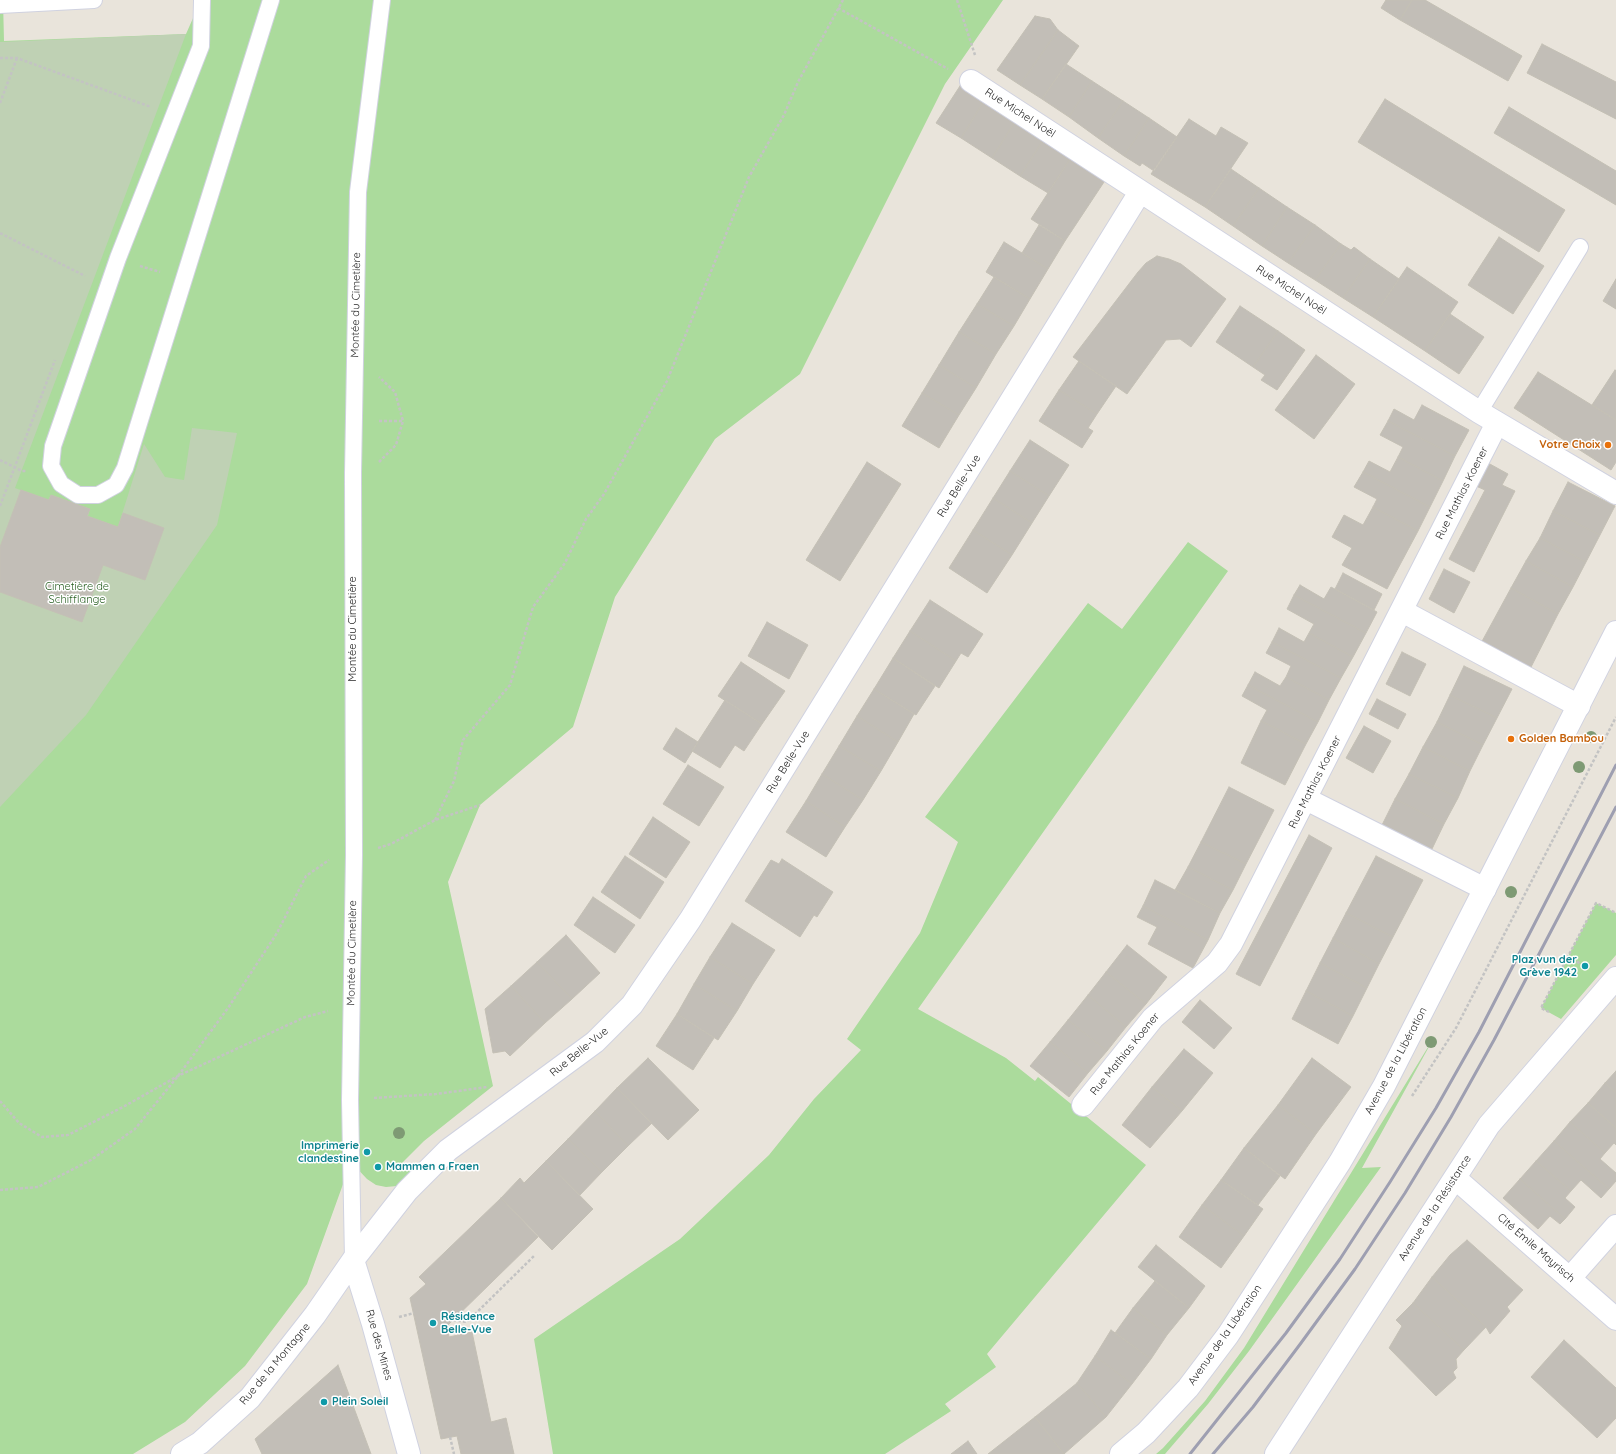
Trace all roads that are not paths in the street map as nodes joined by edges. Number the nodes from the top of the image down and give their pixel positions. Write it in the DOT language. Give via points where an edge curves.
graph roads {
  1 [pos="94,0"];
  2 [pos="202,0"];
  3 [pos="271,0"];
  4 [pos="382,0"];
  5 [pos="0,5"];
  6 [pos="978,86"];
  7 [pos="1140,192"];
  8 [pos="1580,247"];
  9 [pos="1479,412"];
  10 [pos="1497,423"];
  11 [pos="1616,493"];
  12 [pos="1402,611"];
  13 [pos="1616,632"];
  14 [pos="1579,706"];
  15 [pos="1306,798"];
  16 [pos="1485,889"];
  17 [pos="1616,978"];
  18 [pos="1083,1105"];
  19 [pos="1455,1178"];
  20 [pos="1616,1226"];
  21 [pos="353,1260"];
  22 [pos="1570,1278"];
  23 [pos="1616,1319"];
  24 [pos="182,1454"];
  25 [pos="409,1454"];
  26 [pos="1121,1454"];
  27 [pos="1276,1454"];
  1 -- 5 [label="lane"];
  2 -- 3 [label="lane" via="201,46 118,258 53,446 51,466 61,484 78,495 98,495 116,485 125,468"];
  4 -- 21 [label="lane, Montée du Cimetière" via="358,192 353,473 354,855 350,1100"];
  6 -- 7 [label="street, Rue Michel Noël"];
  7 -- 9 [label="street, Rue Michel Noël"];
  7 -- 21 [label="street, Rue Belle-Vue" via="690,920 632,1005 595,1042 448,1150 408,1191"];
  8 -- 9 [label="lane"];
  9 -- 10 [label="street, Rue Michel Noël"];
  10 -- 11 [label="street, Rue Michel Noël"];
  10 -- 12 [label="street, Rue Mathias Koener"];
  12 -- 14 [label="street"];
  12 -- 15 [label="street, Rue Mathias Koener"];
  13 -- 14 [label="street, Avenue de la Libération"];
  14 -- 16 [label="street, Avenue de la Libération"];
  15 -- 16 [label="street"];
  15 -- 18 [label="street, Rue Mathias Koener" via="1231,944 1217,962 1153,1018"];
  16 -- 26 [label="street, Avenue de la Libération" via="1384,1086 1331,1175 1228,1334 1188,1388 1146,1433"];
  17 -- 19 [label="street, Avenue de la Résistance" via="1489,1125"];
  19 -- 22 [label="street, Cité Émile Mayrisch"];
  19 -- 27 [label="street, Avenue de la Résistance"];
  20 -- 22 [label="street"];
  21 -- 24 [label="street, Rue de la Montagne" via="315,1315 250,1398 200,1443"];
  21 -- 25 [label="street, Rue des Mines"];
  22 -- 23 [label="street, Cité Émile Mayrisch"];
}
